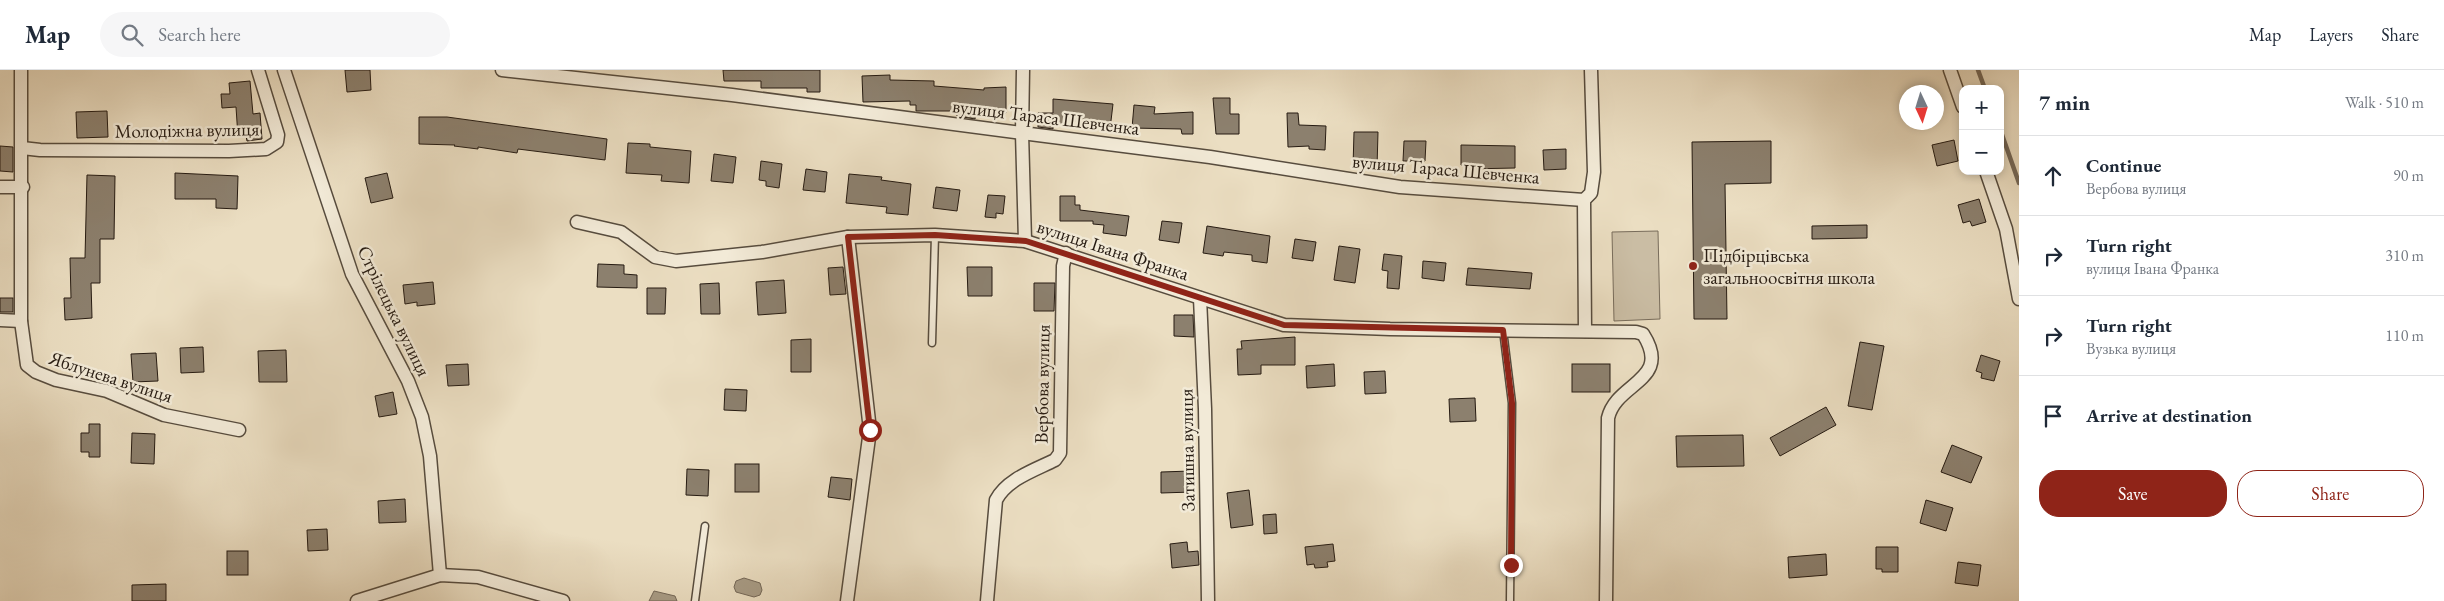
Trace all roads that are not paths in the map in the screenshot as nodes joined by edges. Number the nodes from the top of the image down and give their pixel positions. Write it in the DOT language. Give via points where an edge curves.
graph roads {
  1 [pos="21,70"];
  2 [pos="258,70"];
  3 [pos="284,70"];
  4 [pos="502,70"];
  5 [pos="1022,70"];
  6 [pos="1591,70"];
  7 [pos="1950,70"];
  8 [pos="1959,96"];
  9 [pos="1022,133"];
  10 [pos="22,148"];
  11 [pos="1987,175"];
  12 [pos="23,187"];
  13 [pos="0,188"];
  14 [pos="1584,200"];
  15 [pos="577,222"];
  16 [pos="935,235"];
  17 [pos="848,237"];
  18 [pos="1026,241"];
  19 [pos="1066,253"];
  20 [pos="1200,298"];
  21 [pos="2019,299"];
  22 [pos="0,320"];
  23 [pos="21,320"];
  24 [pos="1503,330"];
  25 [pos="1585,331"];
  26 [pos="932,343"];
  27 [pos="239,430"];
  28 [pos="705,526"];
  29 [pos="440,575"];
  30 [pos="357,601"];
  31 [pos="563,601"];
  32 [pos="695,601"];
  33 [pos="847,601"];
  34 [pos="988,601"];
  35 [pos="1208,601"];
  36 [pos="1510,601"];
  37 [pos="1606,601"];
  1 -- 10 [label="street, Яблунева вулиця"];
  2 -- 10 [label="street, Молодіжна вулиця" via="278,134 277,142 266,149"];
  3 -- 29 [label="street, Стрілецька вулиця" via="352,274 408,381 422,417 430,456"];
  4 -- 9 [label="street, вулиця Тараса Шевченка" via="732,95"];
  5 -- 9 [label="street"];
  6 -- 14 [label="street" via="1594,172 1591,193"];
  7 -- 8 [label="street"];
  9 -- 14 [label="street, вулиця Тараса Шевченка" via="1210,157 1400,187"];
  9 -- 18 [label="street"];
  10 -- 12 [label="street, Яблунева вулиця"];
  11 -- 21 [label="street" via="2006,229"];
  12 -- 13 [label="street"];
  12 -- 23 [label="street, Яблунева вулиця"];
  14 -- 25 [label="street"];
  15 -- 17 [label="street, вулиця Івана Франка" via="621,232 655,257 676,260 762,252"];
  16 -- 17 [label="street, вулиця Івана Франка"];
  16 -- 18 [label="street, вулиця Івана Франка"];
  16 -- 26 [label="lane"];
  17 -- 33 [label="street" via="870,430"];
  18 -- 19 [label="street, вулиця Івана Франка"];
  19 -- 20 [label="street, вулиця Івана Франка"];
  19 -- 34 [label="street, Вербова вулиця" via="1063,266 1060,453 1055,460 1009,484 996,500"];
  20 -- 24 [label="street, вулиця Івана Франка" via="1284,325"];
  20 -- 35 [label="street, Затишна вулиця"];
  22 -- 23 [label="street"];
  23 -- 27 [label="street, Яблунева вулиця" via="27,365 36,372 56,380 107,391 164,415"];
  24 -- 25 [label="street, вулиця Івана Франка"];
  24 -- 36 [label="lane" via="1512,403"];
  25 -- 37 [label="street, вулиця Івана Франка" via="1643,334 1653,351 1650,369 1610,408 1608,418"];
  28 -- 32 [label="lane"];
  29 -- 30 [label="street"];
  29 -- 31 [label="street" via="478,577"];
}
